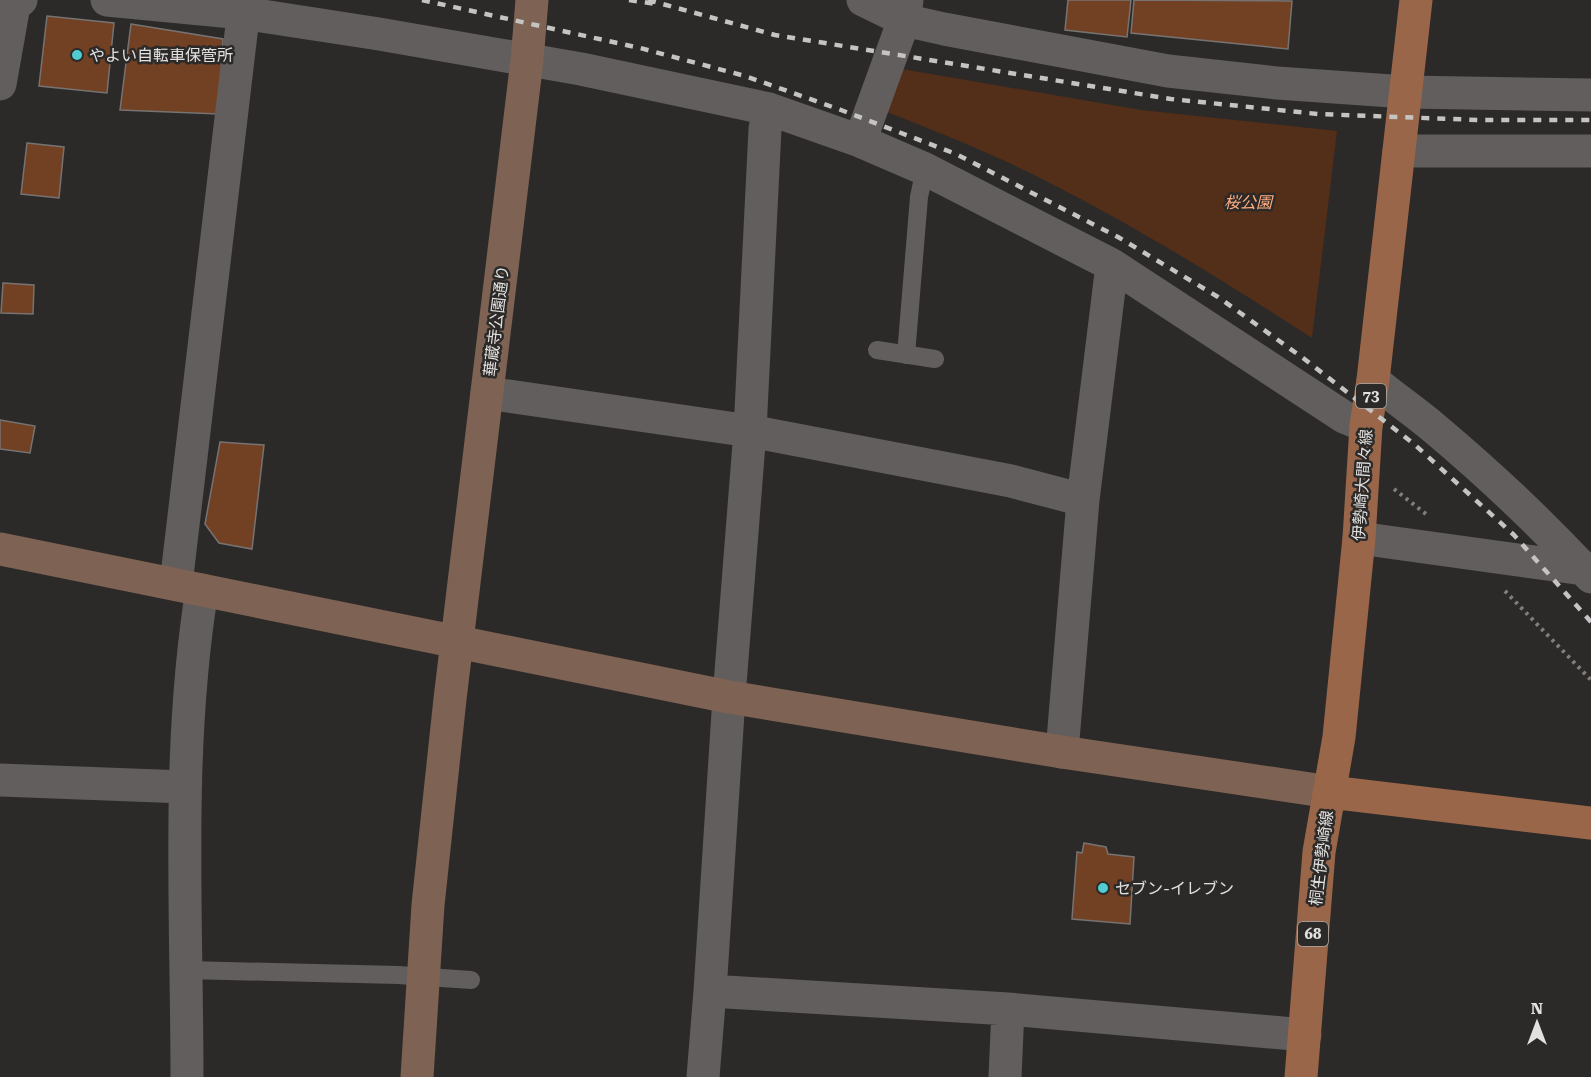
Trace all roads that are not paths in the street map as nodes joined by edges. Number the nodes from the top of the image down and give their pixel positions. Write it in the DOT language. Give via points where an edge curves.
graph roads {
  1 [pos="21,0"];
  2 [pos="107,0"];
  3 [pos="532,0"];
  4 [pos="863,0"];
  5 [pos="1416,0"];
  6 [pos="244,6"];
  7 [pos="905,10"];
  8 [pos="527,60"];
  9 [pos="0,84"];
  10 [pos="1406,92"];
  11 [pos="1591,95"];
  12 [pos="769,109"];
  13 [pos="860,141"];
  14 [pos="1399,151"];
  15 [pos="1591,151"];
  16 [pos="926,169"];
  17 [pos="1112,265"];
  18 [pos="877,350"];
  19 [pos="906,355"];
  20 [pos="935,359"];
  21 [pos="1373,380"];
  22 [pos="487,393"];
  23 [pos="1366,426"];
  24 [pos="750,431"];
  25 [pos="1083,500"];
  26 [pos="1359,538"];
  27 [pos="0,549"];
  28 [pos="1589,572"];
  29 [pos="189,587"];
  30 [pos="458,641"];
  31 [pos="729,697"];
  32 [pos="1062,752"];
  33 [pos="0,780"];
  34 [pos="185,787"];
  35 [pos="1330,792"];
  36 [pos="1591,823"];
  37 [pos="187,970"];
  38 [pos="422,976"];
  39 [pos="471,980"];
  40 [pos="710,991"];
  41 [pos="1008,1009"];
  42 [pos="1305,1035"];
  43 [pos="187,1077"];
  44 [pos="417,1077"];
  45 [pos="703,1077"];
  46 [pos="1005,1077"];
  47 [pos="1301,1077"];
  1 -- 9 [label="street" via="14,5"];
  2 -- 6 [label="street"];
  3 -- 8 [label="street, 華蔵寺公園通り"];
  4 -- 7 [label="street"];
  5 -- 10 [label="main road, 伊勢崎大間々線 / 73"];
  6 -- 8 [label="street"];
  6 -- 29 [label="street"];
  7 -- 10 [label="street" via="1059,52 1168,71"];
  7 -- 13 [label="street"];
  8 -- 12 [label="street"];
  8 -- 22 [label="street, 華蔵寺公園通り"];
  10 -- 11 [label="street"];
  10 -- 14 [label="main road, 伊勢崎大間々線 / 73"];
  12 -- 13 [label="street"];
  12 -- 24 [label="street"];
  13 -- 16 [label="street"];
  14 -- 15 [label="street"];
  14 -- 21 [label="main road, 伊勢崎大間々線 / 73"];
  16 -- 17 [label="street"];
  16 -- 19 [label="lane" via="919,197"];
  17 -- 23 [label="street" via="1344,417"];
  17 -- 25 [label="street"];
  18 -- 19 [label="lane"];
  19 -- 20 [label="lane"];
  21 -- 23 [label="main road, 伊勢崎大間々線 / 73"];
  21 -- 28 [label="street" via="1433,427"];
  22 -- 24 [label="street"];
  22 -- 30 [label="street, 華蔵寺公園通り"];
  23 -- 26 [label="main road, 伊勢崎大間々線 / 73"];
  24 -- 25 [label="street" via="1011,481"];
  24 -- 31 [label="street"];
  25 -- 32 [label="street"];
  26 -- 28 [label="street"];
  26 -- 35 [label="main road, 伊勢崎大間々線 / 73"];
  27 -- 29 [label="street"];
  29 -- 30 [label="street"];
  29 -- 34 [label="street" via="194,643"];
  30 -- 31 [label="street"];
  30 -- 38 [label="street, 華蔵寺公園通り"];
  31 -- 32 [label="street"];
  31 -- 40 [label="street"];
  32 -- 35 [label="street"];
  33 -- 34 [label="street"];
  34 -- 37 [label="street"];
  35 -- 36 [label="main road, 桐生伊勢崎線"];
  35 -- 42 [label="main road, 桐生伊勢崎線 / 68" via="1319,852"];
  37 -- 38 [label="lane"];
  37 -- 43 [label="street"];
  38 -- 39 [label="lane"];
  38 -- 44 [label="street, 華蔵寺公園通り"];
  40 -- 41 [label="street"];
  40 -- 45 [label="street"];
  41 -- 42 [label="street"];
  41 -- 46 [label="street"];
  42 -- 47 [label="main road, 桐生伊勢崎線 / 68"];
}
